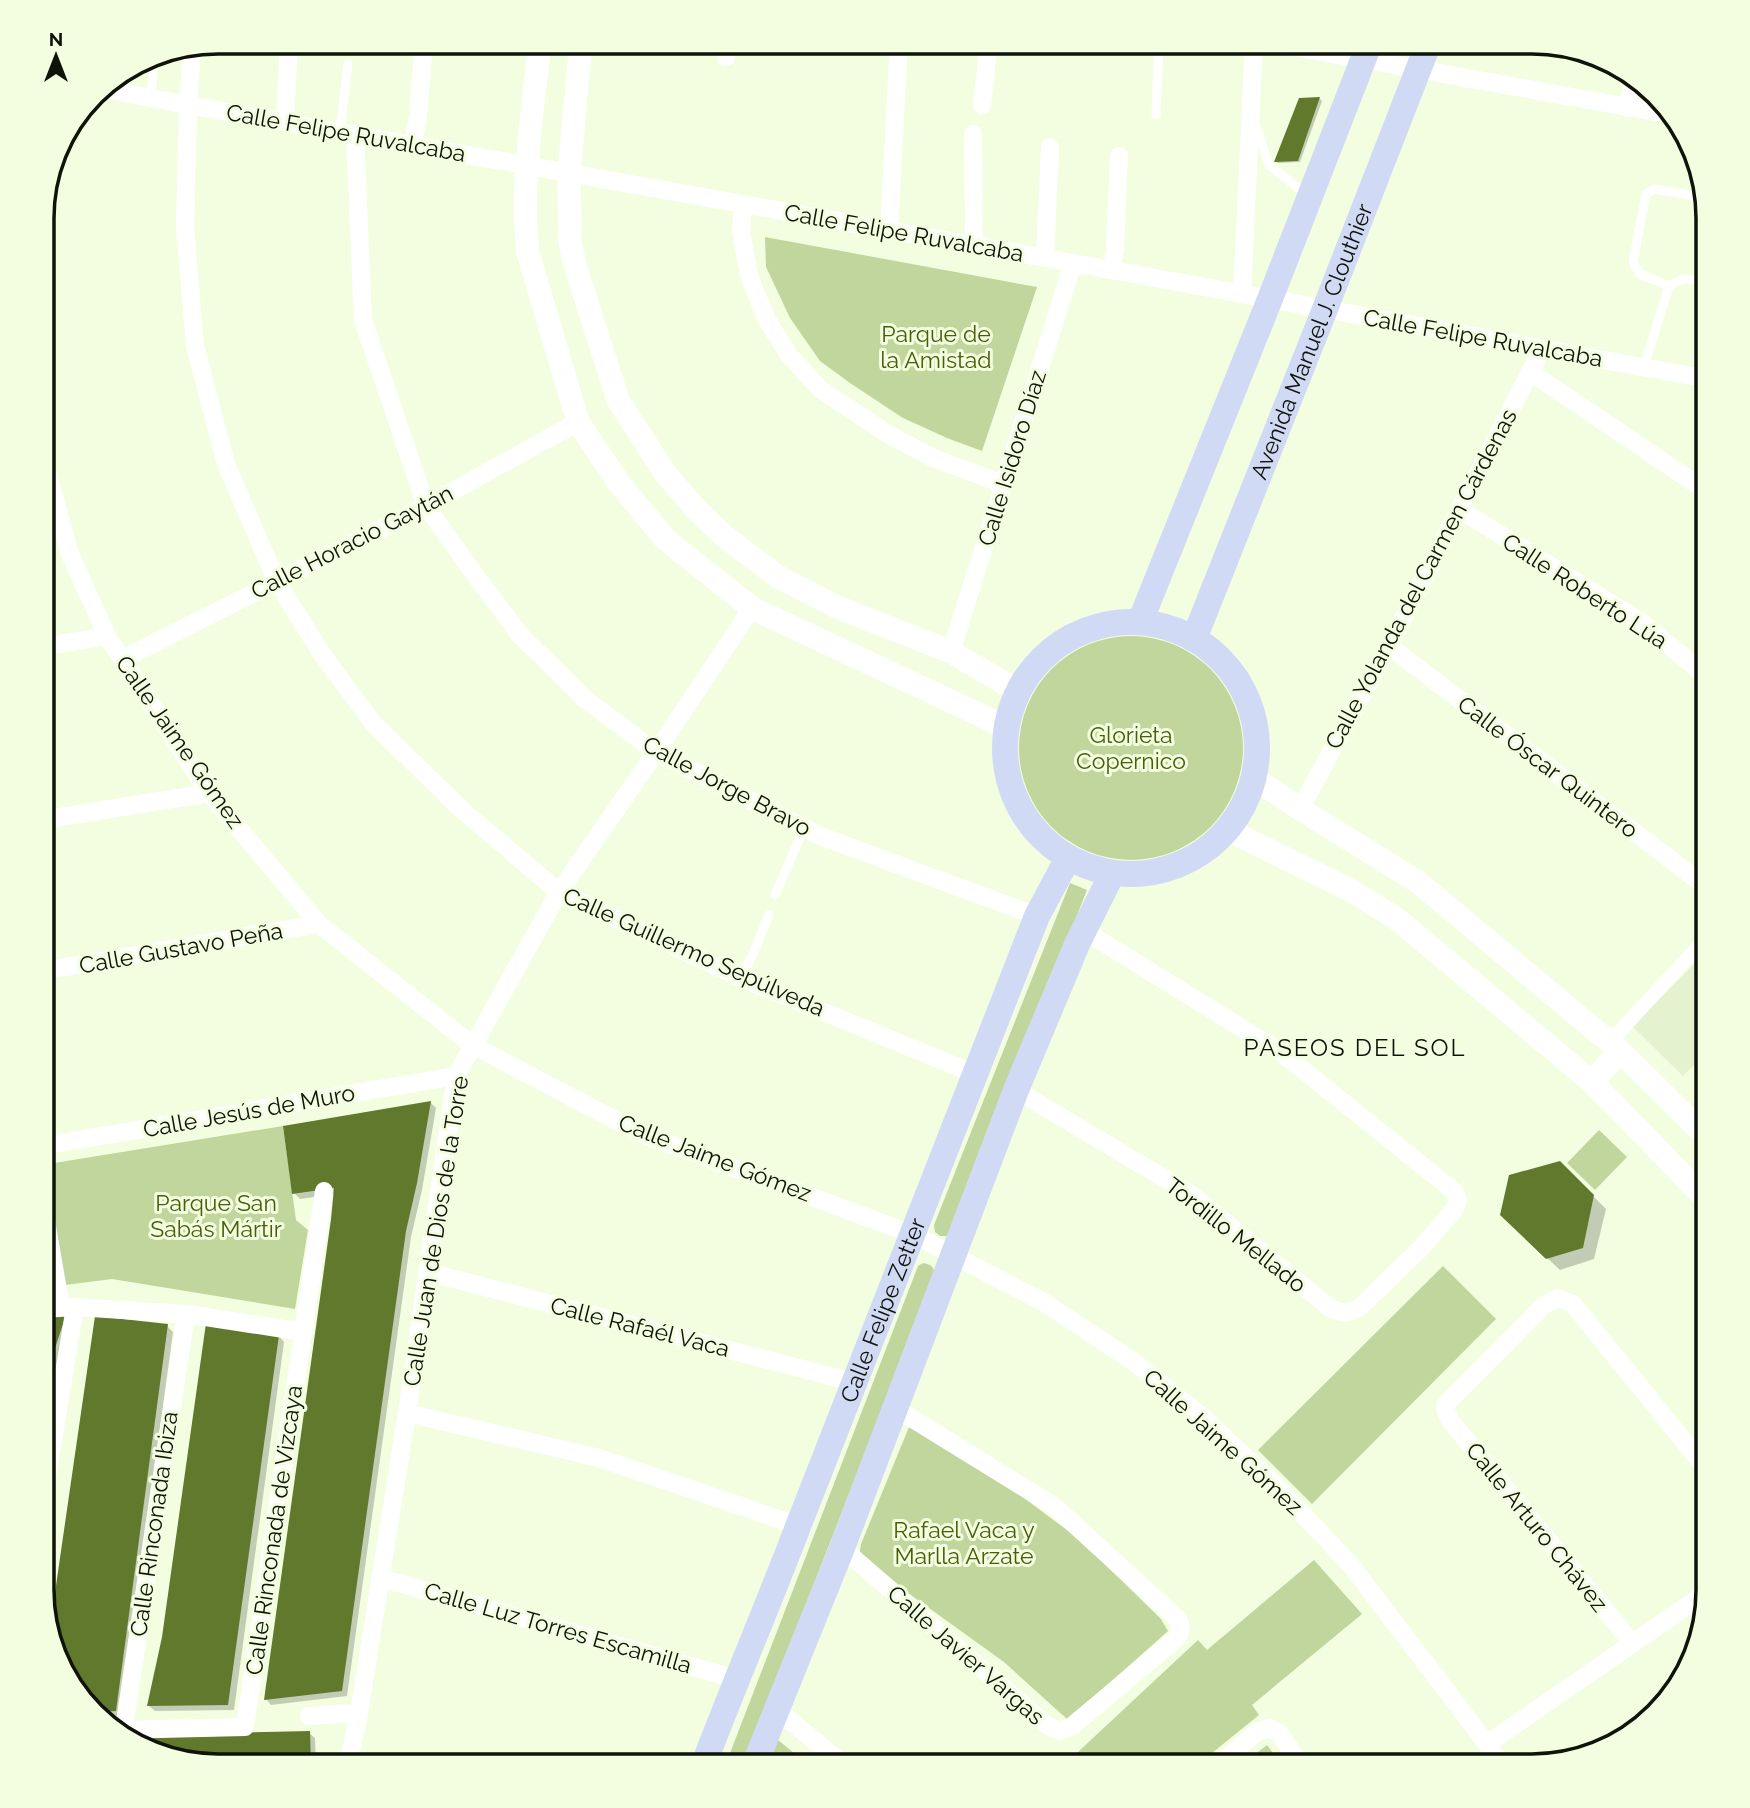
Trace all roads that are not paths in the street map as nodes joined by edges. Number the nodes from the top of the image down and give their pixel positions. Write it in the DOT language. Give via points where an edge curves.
graph roads {
  1 [pos="288,55"];
  2 [pos="423,55"];
  3 [pos="539,55"];
  4 [pos="580,55"];
  5 [pos="898,55"];
  6 [pos="988,55"];
  7 [pos="1158,55"];
  8 [pos="1254,55"];
  9 [pos="1365,55"];
  10 [pos="1378,55"];
  11 [pos="1425,55"];
  12 [pos="191,57"];
  13 [pos="348,64"];
  14 [pos="154,68"];
  15 [pos="1419,70"];
  16 [pos="1632,88"];
  17 [pos="116,91"];
  18 [pos="151,97"];
  19 [pos="188,105"];
  20 [pos="982,105"];
  21 [pos="1628,108"];
  22 [pos="1658,113"];
  23 [pos="1252,114"];
  24 [pos="1156,115"];
  25 [pos="285,121"];
  26 [pos="347,133"];
  27 [pos="974,134"];
  28 [pos="413,145"];
  29 [pos="1050,148"];
  30 [pos="1119,156"];
  31 [pos="528,165"];
  32 [pos="569,173"];
  33 [pos="1694,196"];
  34 [pos="1310,197"];
  35 [pos="743,204"];
  36 [pos="889,230"];
  37 [pos="974,245"];
  38 [pos="1045,258"];
  39 [pos="1073,263"];
  40 [pos="1112,270"];
  41 [pos="1696,280"];
  42 [pos="1669,286"];
  43 [pos="1242,294"];
  44 [pos="1270,299"];
  45 [pos="1325,309"];
  46 [pos="1542,349"];
  47 [pos="1644,367"];
  48 [pos="1530,372"];
  49 [pos="1696,377"];
  50 [pos="579,422"];
  51 [pos="1004,484"];
  52 [pos="1696,484"];
  53 [pos="55,503"];
  54 [pos="426,506"];
  55 [pos="1459,509"];
  56 [pos="276,582"];
  57 [pos="752,608"];
  58 [pos="1140,622"];
  59 [pos="107,636"];
  60 [pos="1194,639"];
  61 [pos="55,645"];
  62 [pos="1389,646"];
  63 [pos="951,652"];
  64 [pos="123,659"];
  65 [pos="1696,668"];
  66 [pos="1017,691"];
  67 [pos="1005,729"];
  68 [pos="656,752"];
  69 [pos="1254,778"];
  70 [pos="209,793"];
  71 [pos="1300,809"];
  72 [pos="55,818"];
  73 [pos="804,828"];
  74 [pos="1228,830"];
  75 [pos="1068,858"];
  76 [pos="1112,874"];
  77 [pos="1696,879"];
  78 [pos="559,892"];
  79 [pos="775,895"];
  80 [pos="769,915"];
  81 [pos="1037,916"];
  82 [pos="319,924"];
  83 [pos="1083,930"];
  84 [pos="1696,950"];
  85 [pos="54,969"];
  86 [pos="741,978"];
  87 [pos="472,1045"];
  88 [pos="1615,1046"];
  89 [pos="975,1074"];
  90 [pos="456,1076"];
  91 [pos="1592,1082"];
  92 [pos="1016,1090"];
  93 [pos="1696,1126"];
  94 [pos="54,1144"];
  95 [pos="1696,1189"];
  96 [pos="324,1191"];
  97 [pos="912,1234"];
  98 [pos="54,1249"];
  99 [pos="955,1255"];
  100 [pos="427,1272"];
  101 [pos="68,1308"];
  102 [pos="54,1309"];
  103 [pos="186,1314"];
  104 [pos="303,1332"];
  105 [pos="853,1382"];
  106 [pos="895,1408"];
  107 [pos="407,1413"];
  108 [pos="54,1414"];
  109 [pos="1696,1456"];
  110 [pos="799,1526"];
  111 [pos="842,1548"];
  112 [pos="381,1578"];
  113 [pos="1695,1600"];
  114 [pos="1632,1643"];
  115 [pos="736,1679"];
  116 [pos="777,1710"];
  117 [pos="359,1713"];
  118 [pos="309,1716"];
  119 [pos="123,1723"];
  120 [pos="135,1731"];
  121 [pos="1487,1744"];
  122 [pos="350,1754"];
  123 [pos="708,1754"];
  124 [pos="759,1754"];
  125 [pos="831,1754"];
  126 [pos="1232,1754"];
  127 [pos="1293,1754"];
  128 [pos="1494,1754"];
  1 -- 25 [label="street"];
  2 -- 28 [label="street"];
  3 -- 31 [label="street"];
  4 -- 32 [label="street"];
  5 -- 36 [label="street"];
  6 -- 20 [label="street"];
  7 -- 24 [label="lane"];
  8 -- 23 [label="street"];
  9 -- 34 [label="main road"];
  10 -- 15 [label="street"];
  11 -- 15 [label="main road, Avenida Manuel J. Clouthier"];
  12 -- 19 [label="street, Calle Guillermo Sepúlveda"];
  13 -- 26 [label="lane"];
  14 -- 18 [label="lane"];
  15 -- 21 [label="street"];
  15 -- 45 [label="main road, Avenida Manuel J. Clouthier"];
  16 -- 21 [label="street"];
  17 -- 18 [label="street, Calle Felipe Ruvalcaba"];
  18 -- 19 [label="street, Calle Felipe Ruvalcaba"];
  19 -- 25 [label="street, Calle Felipe Ruvalcaba"];
  19 -- 56 [label="street, Calle Guillermo Sepúlveda" via="185,228 195,346 226,464"];
  21 -- 22 [label="street"];
  23 -- 34 [label="lane" via="1269,165"];
  23 -- 43 [label="street"];
  25 -- 26 [label="street, Calle Felipe Ruvalcaba"];
  26 -- 28 [label="street, Calle Felipe Ruvalcaba"];
  26 -- 54 [label="street, Calle Jorge Bravo" via="363,320"];
  27 -- 37 [label="street"];
  28 -- 31 [label="street, Calle Felipe Ruvalcaba"];
  29 -- 38 [label="street"];
  30 -- 40 [label="street"];
  31 -- 32 [label="street, Calle Felipe Ruvalcaba"];
  31 -- 50 [label="street" via="528,253"];
  32 -- 35 [label="street, Calle Felipe Ruvalcaba"];
  32 -- 63 [label="street" via="573,253 618,400 665,473 724,537 777,576 837,607"];
  33 -- 42 [label="lane" via="1654,189 1646,194 1633,262 1640,274"];
  34 -- 44 [label="main road"];
  35 -- 36 [label="street, Calle Felipe Ruvalcaba"];
  35 -- 51 [label="street" via="741,231 749,276 767,320 789,355 820,389 933,458"];
  36 -- 37 [label="street, Calle Felipe Ruvalcaba"];
  37 -- 38 [label="street, Calle Felipe Ruvalcaba"];
  38 -- 39 [label="street, Calle Felipe Ruvalcaba"];
  39 -- 40 [label="street, Calle Felipe Ruvalcaba"];
  39 -- 51 [label="street, Calle Isidoro Díaz"];
  40 -- 43 [label="street, Calle Felipe Ruvalcaba"];
  41 -- 42 [label="lane" via="1683,279"];
  42 -- 47 [label="lane"];
  43 -- 44 [label="street, Calle Felipe Ruvalcaba"];
  44 -- 45 [label="street, Calle Felipe Ruvalcaba"];
  44 -- 58 [label="main road"];
  45 -- 46 [label="street, Calle Felipe Ruvalcaba"];
  45 -- 60 [label="main road, Avenida Manuel J. Clouthier"];
  46 -- 47 [label="street, Calle Felipe Ruvalcaba"];
  46 -- 48 [label="street, Calle Yolanda del Carmen Cárdenas"];
  47 -- 49 [label="street, Calle Felipe Ruvalcaba"];
  48 -- 52 [label="street"];
  48 -- 55 [label="street, Calle Yolanda del Carmen Cárdenas"];
  50 -- 54 [label="street, Calle Horacio Gaytán"];
  50 -- 57 [label="street" via="619,483 666,540"];
  51 -- 63 [label="street, Calle Isidoro Díaz"];
  53 -- 59 [label="street, Calle Jaime Gómez" via="70,554"];
  54 -- 56 [label="street, Calle Horacio Gaytán"];
  54 -- 68 [label="street, Calle Jorge Bravo" via="521,636 585,699"];
  55 -- 62 [label="street, Calle Yolanda del Carmen Cárdenas"];
  55 -- 65 [label="street, Calle Roberto Lúa" via="1644,624"];
  56 -- 64 [label="street, Calle Horacio Gaytán"];
  56 -- 78 [label="street, Calle Guillermo Sepúlveda" via="373,723 462,810"];
  57 -- 67 [label="street"];
  57 -- 68 [label="street, Calle Juan de Dios de la Torre"];
  58 -- 60 [label="main road"];
  58 -- 66 [label="main road" via="1091,628 1068,638 1048,652"];
  59 -- 61 [label="street"];
  59 -- 64 [label="street, Calle Jaime Gómez"];
  60 -- 69 [label="main road" via="1233,673 1246,696 1258,747"];
  62 -- 71 [label="street, Calle Yolanda del Carmen Cárdenas"];
  62 -- 77 [label="street, Calle Óscar Quintero"];
  63 -- 66 [label="street"];
  64 -- 70 [label="street, Calle Jaime Gómez"];
  66 -- 67 [label="main road"];
  67 -- 75 [label="main road" via="1010,789 1036,832"];
  68 -- 73 [label="street, Calle Jorge Bravo"];
  68 -- 78 [label="street, Calle Juan de Dios de la Torre"];
  69 -- 71 [label="street"];
  69 -- 74 [label="main road" via="1245,804"];
  70 -- 72 [label="street"];
  70 -- 82 [label="street, Calle Jaime Gómez"];
  71 -- 88 [label="street" via="1418,882"];
  73 -- 79 [label="lane"];
  73 -- 81 [label="street, Calle Jorge Bravo"];
  74 -- 76 [label="main road" via="1188,862 1138,875"];
  74 -- 91 [label="street" via="1389,914"];
  75 -- 76 [label="main road"];
  75 -- 81 [label="main road, Calle Felipe Zetter"];
  76 -- 83 [label="main road, Calle Felipe Zetter"];
  78 -- 86 [label="street, Calle Guillermo Sepúlveda"];
  78 -- 87 [label="street, Calle Juan de Dios de la Torre"];
  80 -- 86 [label="lane"];
  81 -- 89 [label="main road, Calle Felipe Zetter"];
  82 -- 85 [label="street, Calle Gustavo Peña"];
  82 -- 87 [label="street, Calle Jaime Gómez"];
  83 -- 92 [label="main road, Calle Felipe Zetter"];
  83 -- 92 [label="street, Tordillo Mellado" via="1282,1053 1455,1192 1455,1209 1420,1249 1348,1313 1330,1308 1192,1195"];
  84 -- 88 [label="street"];
  86 -- 89 [label="street, Calle Guillermo Sepúlveda"];
  87 -- 90 [label="street, Calle Juan de Dios de la Torre"];
  87 -- 97 [label="street, Calle Jaime Gómez" via="640,1133"];
  88 -- 91 [label="street"];
  88 -- 93 [label="street"];
  89 -- 97 [label="main road, Calle Felipe Zetter"];
  90 -- 94 [label="street, Calle Jesús de Muro"];
  90 -- 100 [label="street, Calle Juan de Dios de la Torre"];
  91 -- 95 [label="street"];
  92 -- 99 [label="main road, Calle Felipe Zetter"];
  96 -- 104 [label="street, Calle Rinconada de Vizcaya"];
  97 -- 99 [label="street, Calle Jaime Gómez"];
  97 -- 105 [label="main road, Calle Felipe Zetter"];
  98 -- 101 [label="street"];
  99 -- 106 [label="main road, Calle Felipe Zetter"];
  99 -- 121 [label="street, Calle Jaime Gómez" via="1045,1303 1134,1362 1204,1418 1350,1564"];
  100 -- 105 [label="street, Calle Rafaél Vaca"];
  100 -- 107 [label="street, Calle Juan de Dios de la Torre"];
  101 -- 102 [label="street"];
  101 -- 103 [label="street"];
  101 -- 108 [label="street"];
  103 -- 104 [label="street"];
  103 -- 119 [label="street, Calle Rinconada Ibiza"];
  104 -- 120 [label="street, Calle Rinconada de Vizcaya" via="245,1727"];
  105 -- 110 [label="main road, Calle Felipe Zetter"];
  106 -- 111 [label="main road, Calle Felipe Zetter"];
  106 -- 111 [label="street, Calle Javier Vargas" via="1055,1506 1178,1619 1181,1628 1177,1637 1072,1726 1060,1731 1048,1726"];
  107 -- 110 [label="street" via="599,1458"];
  107 -- 112 [label="street, Calle Juan de Dios de la Torre"];
  109 -- 114 [label="street, Calle Arturo Chávez" via="1573,1304 1558,1298 1544,1305 1449,1399 1445,1409"];
  110 -- 115 [label="main road, Calle Felipe Zetter"];
  111 -- 116 [label="main road, Calle Felipe Zetter"];
  112 -- 115 [label="street, Calle Luz Torres Escamilla"];
  112 -- 117 [label="street, Calle Juan de Dios de la Torre"];
  113 -- 114 [label="street"];
  114 -- 121 [label="street"];
  115 -- 123 [label="main road, Calle Felipe Zetter"];
  116 -- 124 [label="main road, Calle Felipe Zetter"];
  116 -- 125 [label="street"];
  117 -- 118 [label="street"];
  117 -- 122 [label="street, Calle Juan de Dios de la Torre"];
  121 -- 128 [label="street, Calle Jaime Gómez"];
  126 -- 127 [label="street" via="1257,1732 1269,1728 1279,1733"];
}
